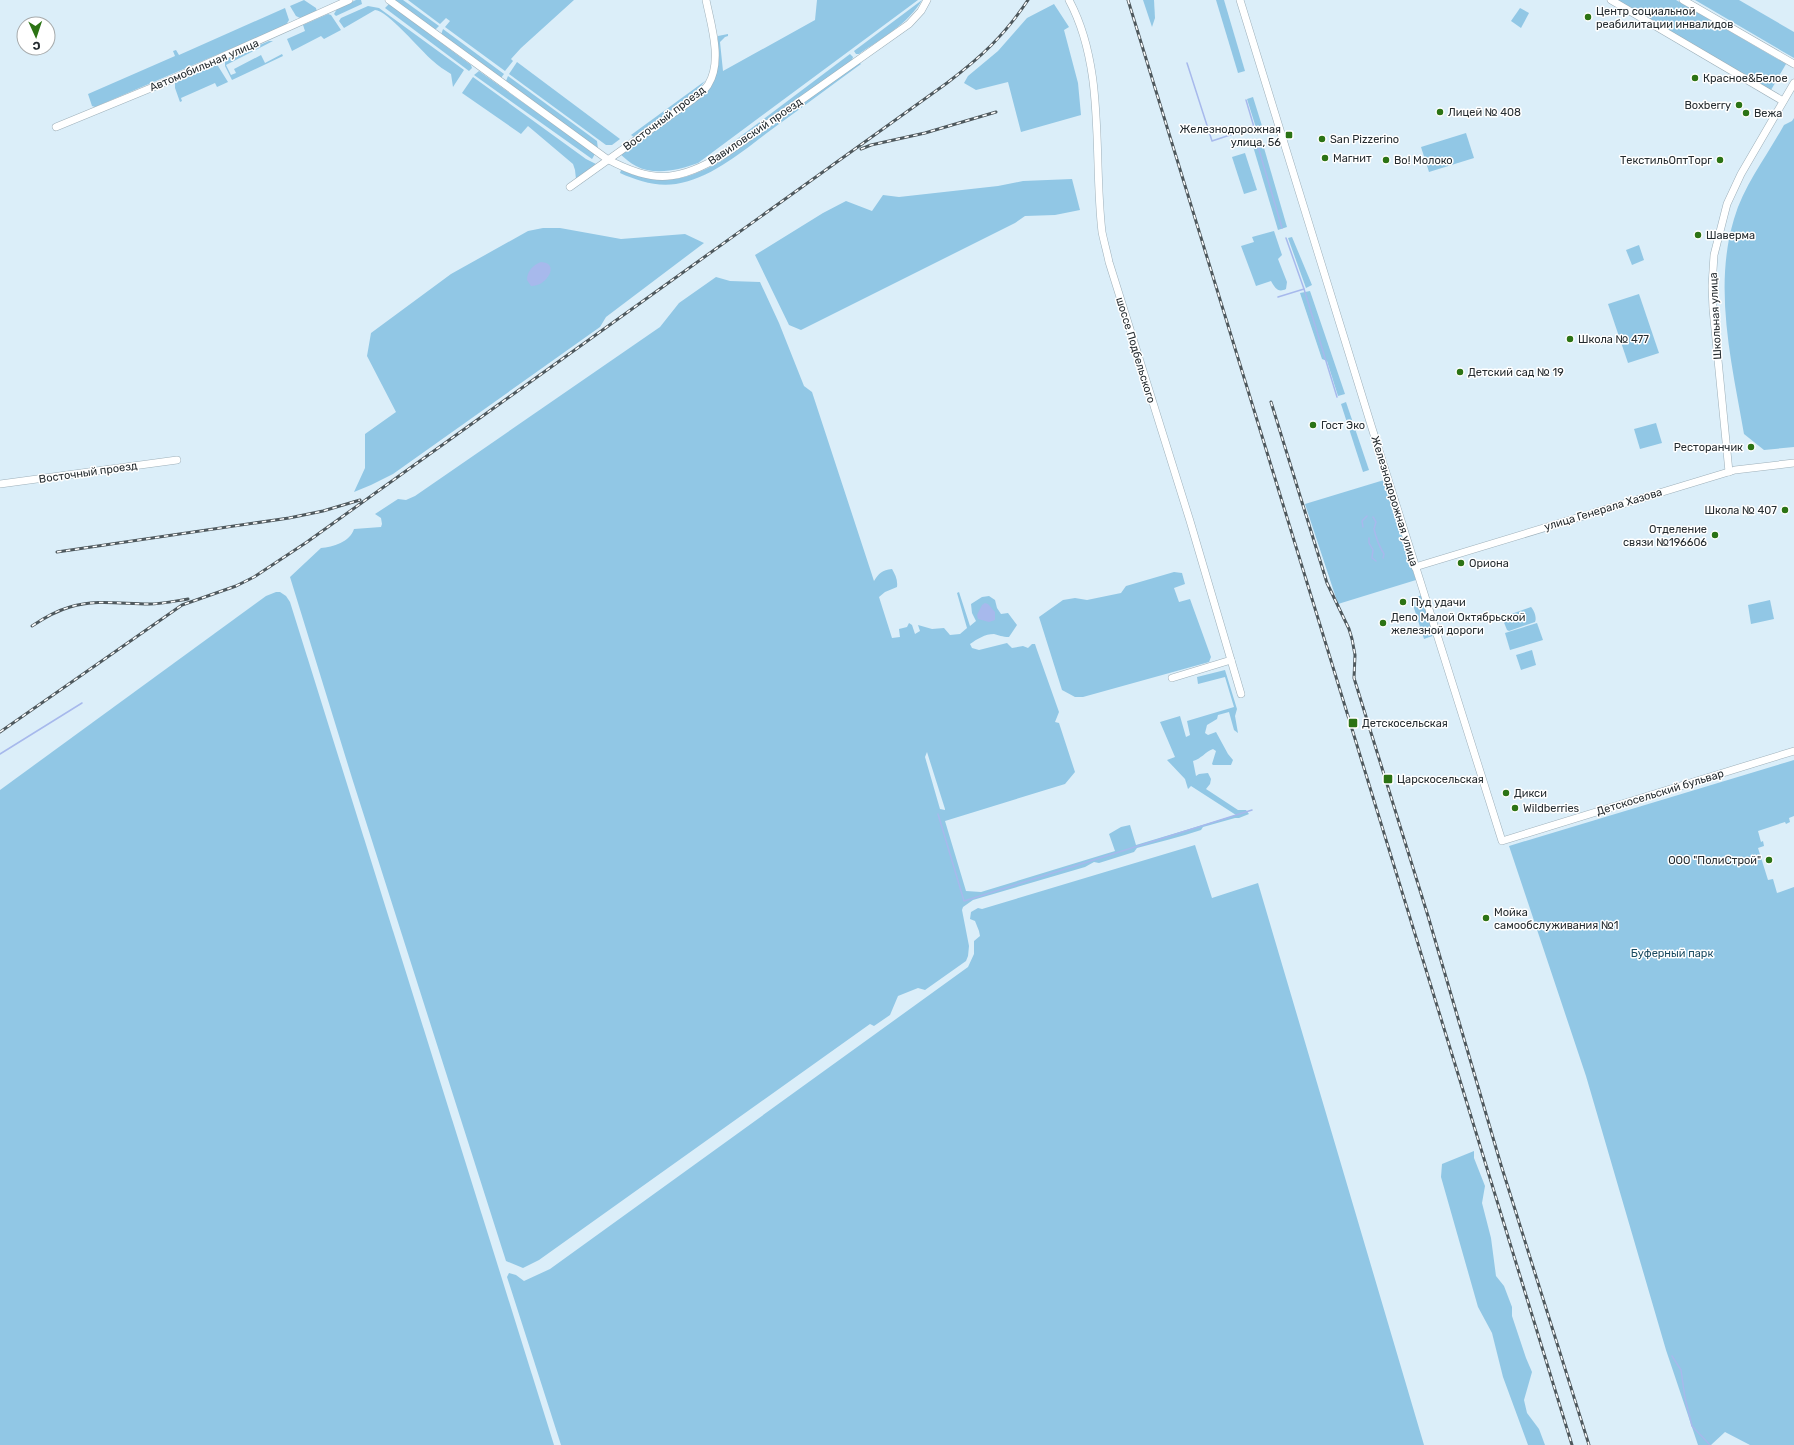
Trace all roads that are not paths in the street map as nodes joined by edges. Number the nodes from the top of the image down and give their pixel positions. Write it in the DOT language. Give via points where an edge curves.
graph roads {
  1 [pos="349,0"];
  2 [pos="390,0"];
  3 [pos="706,0"];
  4 [pos="927,0"];
  5 [pos="1069,0"];
  6 [pos="1240,0"];
  7 [pos="1611,0"];
  8 [pos="1683,0"];
  9 [pos="1794,64"];
  10 [pos="1794,83"];
  11 [pos="1784,101"];
  12 [pos="56,127"];
  13 [pos="607,159"];
  14 [pos="570,187"];
  15 [pos="177,460"];
  16 [pos="1794,463"];
  17 [pos="1729,472"];
  18 [pos="0,484"];
  19 [pos="1415,567"];
  20 [pos="1231,660"];
  21 [pos="1172,678"];
  22 [pos="1241,694"];
  23 [pos="1794,751"];
  24 [pos="1502,841"];
  1 -- 12 [label="street, Автомобильная улица" via="168,82"];
  2 -- 13 [label="street, Вавиловский проезд"];
  3 -- 13 [label="street, Восточный проезд" via="715,58 708,85 692,100"];
  4 -- 13 [label="street, Вавиловский проезд" via="909,24 725,154 698,169 674,176 648,176"];
  5 -- 20 [label="street, шоссе Подбельского" via="1083,32 1091,67 1102,233 1109,262"];
  6 -- 19 [label="street, Железнодорожная улица"];
  7 -- 11 [label="street"];
  8 -- 9 [label="street"];
  10 -- 11 [label="street, Школьная улица"];
  11 -- 17 [label="street, Школьная улица" via="1733,189 1722,219 1714,255 1713,309"];
  13 -- 14 [label="street, Восточный проезд"];
  15 -- 18 [label="street, Восточный проезд"];
  16 -- 17 [label="street, улица Генерала Хазова"];
  17 -- 19 [label="street, улица Генерала Хазова"];
  19 -- 24 [label="street, Железнодорожная улица"];
  20 -- 21 [label="street"];
  20 -- 22 [label="street, шоссе Подбельского"];
  23 -- 24 [label="street, Детскосельский бульвар"];
}
